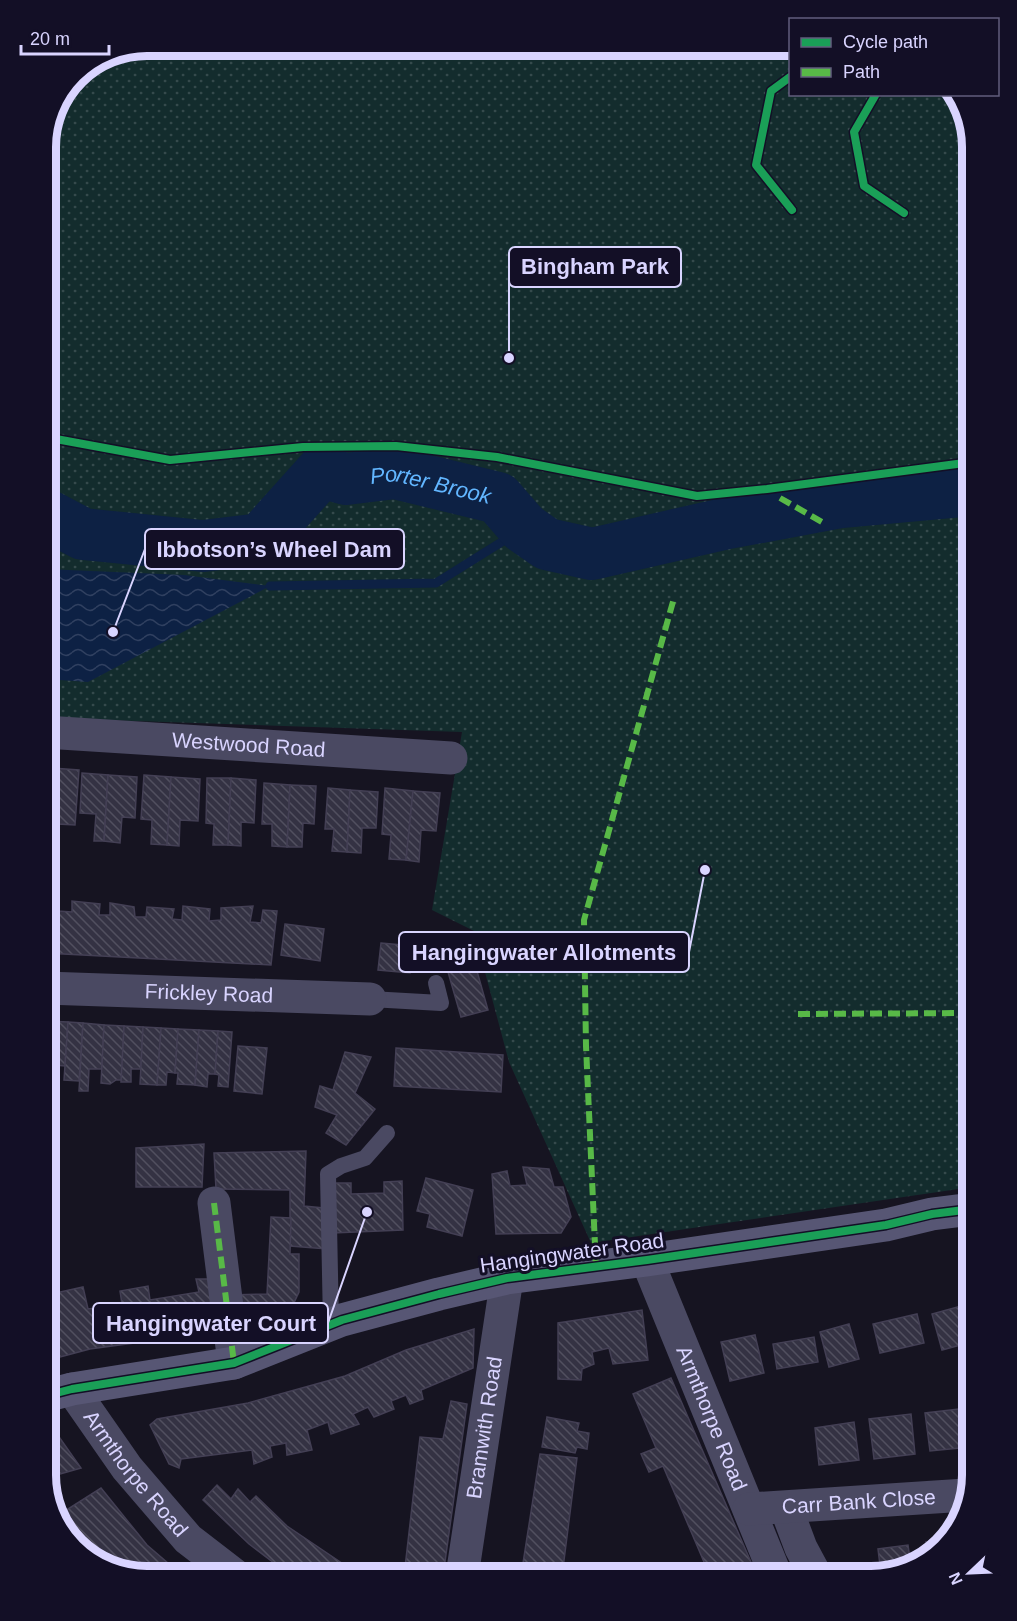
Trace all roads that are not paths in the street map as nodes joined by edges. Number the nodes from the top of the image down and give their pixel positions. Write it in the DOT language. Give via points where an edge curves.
graph roads {
  1 [pos="56,733"];
  2 [pos="451,758"];
  3 [pos="436,983"];
  4 [pos="56,988"];
  5 [pos="370,999"];
  6 [pos="387,1132"];
  7 [pos="214,1203"];
  8 [pos="962,1210"];
  9 [pos="647,1260"];
  10 [pos="507,1278"];
  11 [pos="331,1324"];
  12 [pos="234,1363"];
  13 [pos="59,1393"];
  14 [pos="959,1496"];
  15 [pos="786,1508"];
  16 [pos="749,1509"];
  17 [pos="222,1565"];
  18 [pos="464,1565"];
  19 [pos="772,1566"];
  20 [pos="811,1566"];
  1 -- 2 [label="street, Westwood Road"];
  3 -- 5 [label="lane" via="441,1003"];
  4 -- 5 [label="street, Frickley Road"];
  6 -- 11 [label="lane" via="365,1158 328,1174"];
  7 -- 12 [label="street"];
  8 -- 9 [label="street, Hangingwater Road"];
  9 -- 10 [label="street, Hangingwater Road"];
  9 -- 16 [label="street, Armthorpe Road"];
  10 -- 11 [label="street, Hangingwater Road"];
  10 -- 18 [label="street, Bramwith Road"];
  11 -- 12 [label="street, Hangingwater Road"];
  12 -- 13 [label="street, Hangingwater Road"];
  13 -- 17 [label="street, Armthorpe Road" via="188,1539"];
  14 -- 15 [label="street, Carr Bank Close"];
  15 -- 16 [label="street, Carr Bank Close"];
  15 -- 20 [label="street"];
  16 -- 19 [label="street, Armthorpe Road"];
}
